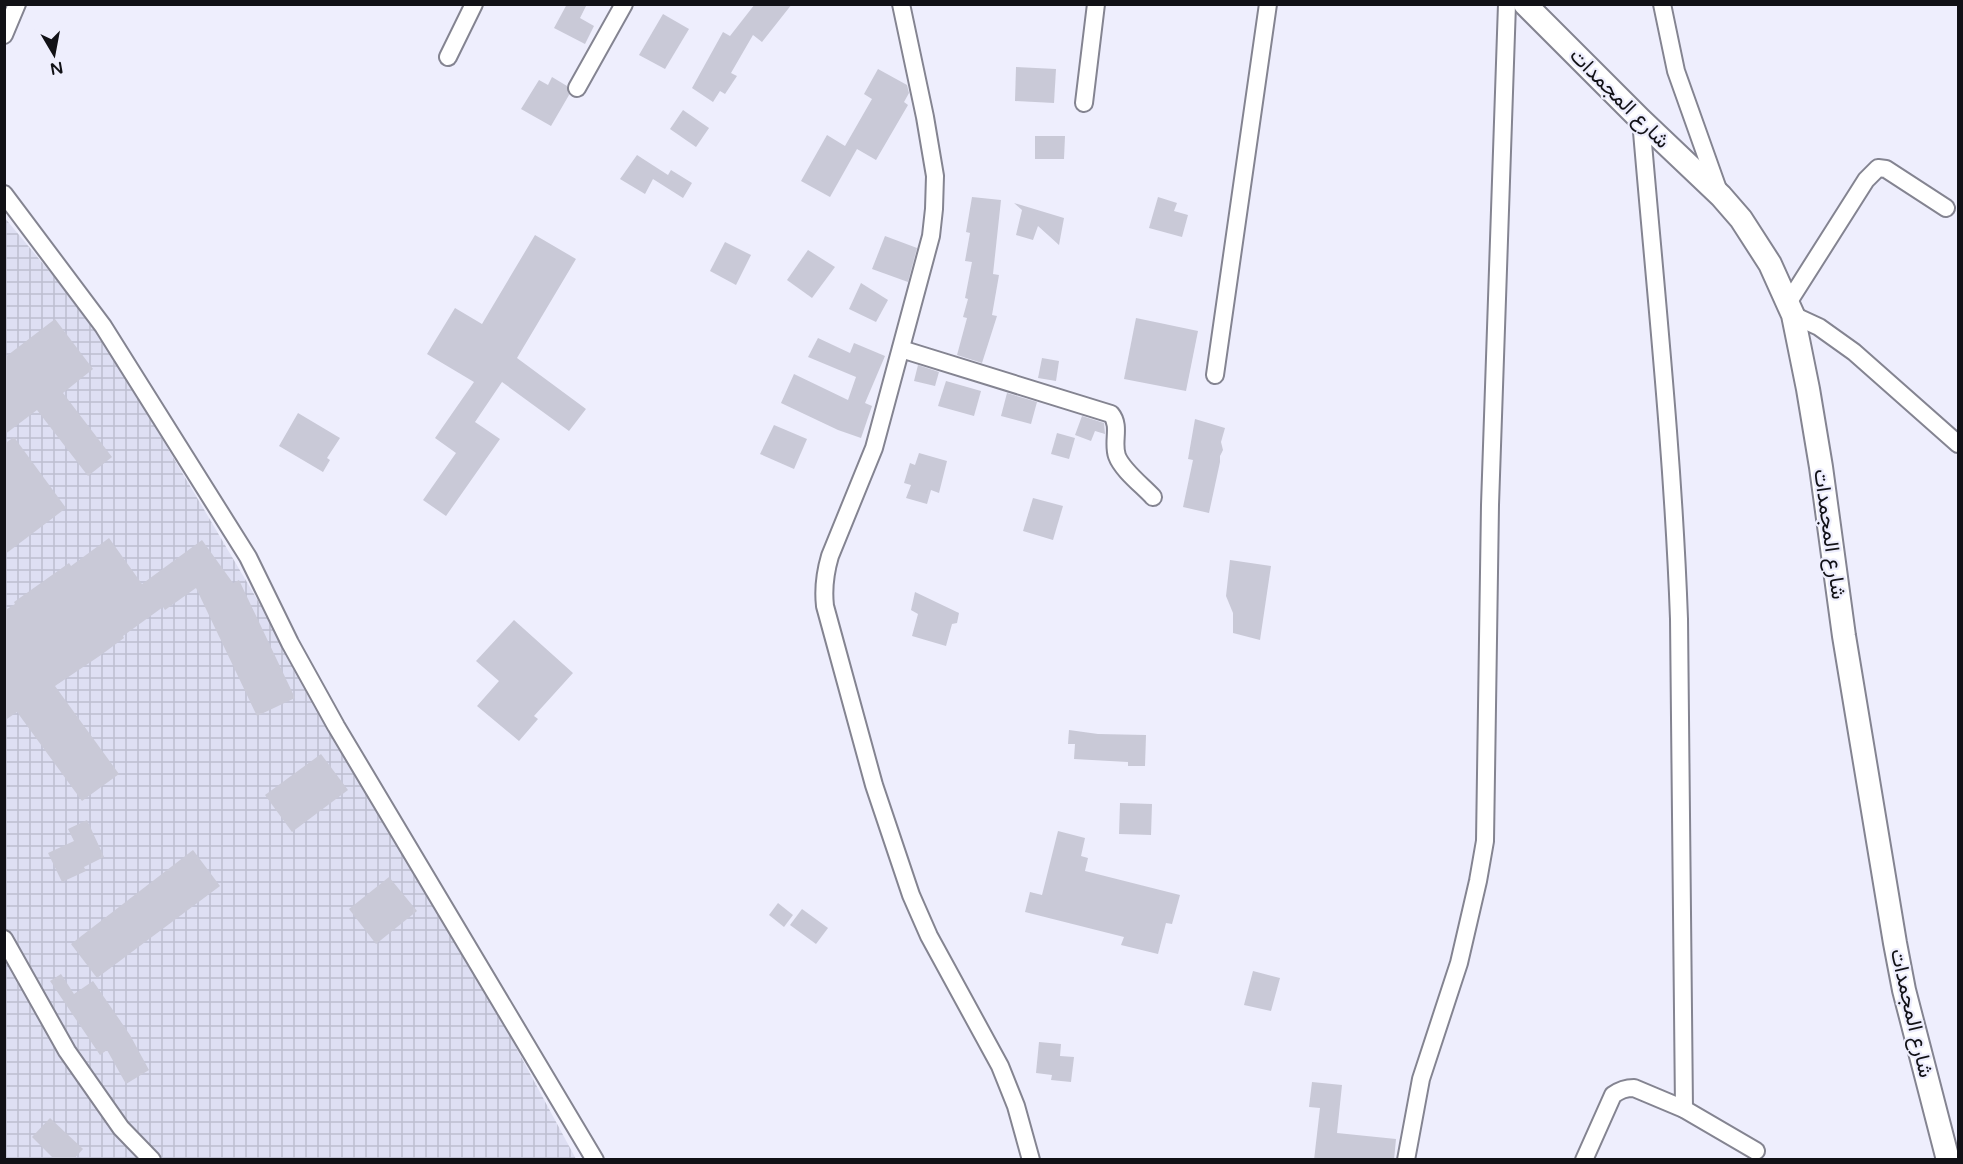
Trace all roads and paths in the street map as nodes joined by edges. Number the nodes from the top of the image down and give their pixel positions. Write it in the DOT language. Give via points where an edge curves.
graph roads {
  1 [pos="16,4"];
  2 [pos="474,4"];
  3 [pos="624,4"];
  4 [pos="901,4"];
  5 [pos="1096,4"];
  6 [pos="1268,4"];
  7 [pos="1507,4"];
  8 [pos="1526,4"];
  9 [pos="1662,4"];
  10 [pos="4,35"];
  11 [pos="448,57"];
  12 [pos="577,88"];
  13 [pos="1084,103"];
  14 [pos="1641,120"];
  15 [pos="4,194"];
  16 [pos="1721,196"];
  17 [pos="1946,208"];
  18 [pos="1791,309"];
  19 [pos="901,349"];
  20 [pos="1215,375"];
  21 [pos="1959,444"];
  22 [pos="1153,497"];
  23 [pos="4,939"];
  24 [pos="1684,1109"];
  25 [pos="1758,1157"];
  26 [pos="152,1160"];
  27 [pos="595,1160"];
  28 [pos="1031,1160"];
  29 [pos="1406,1160"];
  30 [pos="1584,1160"];
  31 [pos="1948,1160"];
  1 -- 10 [label="street"];
  2 -- 11 [label="street"];
  3 -- 12 [label="street"];
  4 -- 19 [label="street" via="935,176 931,236"];
  5 -- 13 [label="street"];
  6 -- 20 [label="street"];
  7 -- 29 [label="street" via="1490,505 1485,841 1459,963 1421,1079"];
  8 -- 14 [label="main road, شارع المجمدات"];
  9 -- 16 [label="street" via="1687,107"];
  14 -- 16 [label="main road, شارع المجمدات"];
  14 -- 24 [label="street" via="1677,558"];
  15 -- 27 [label="street" via="103,326 248,557 336,726"];
  16 -- 18 [label="main road, شارع المجمدات" via="1756,240"];
  17 -- 18 [label="street" via="1886,169 1878,168 1866,180"];
  18 -- 21 [label="street" via="1846,346"];
  18 -- 31 [label="main road, شارع المجمدات" via="1821,467 1844,636 1895,943"];
  19 -- 22 [label="street" via="1111,414 1116,422 1117,457"];
  19 -- 28 [label="street" via="874,448 830,556 823,588 825,606 874,785 911,895 1000,1066"];
  23 -- 26 [label="street" via="67,1051 121,1128"];
  24 -- 25 [label="street"];
  24 -- 30 [label="street" via="1634,1088 1619,1090 1608,1104"];
}
